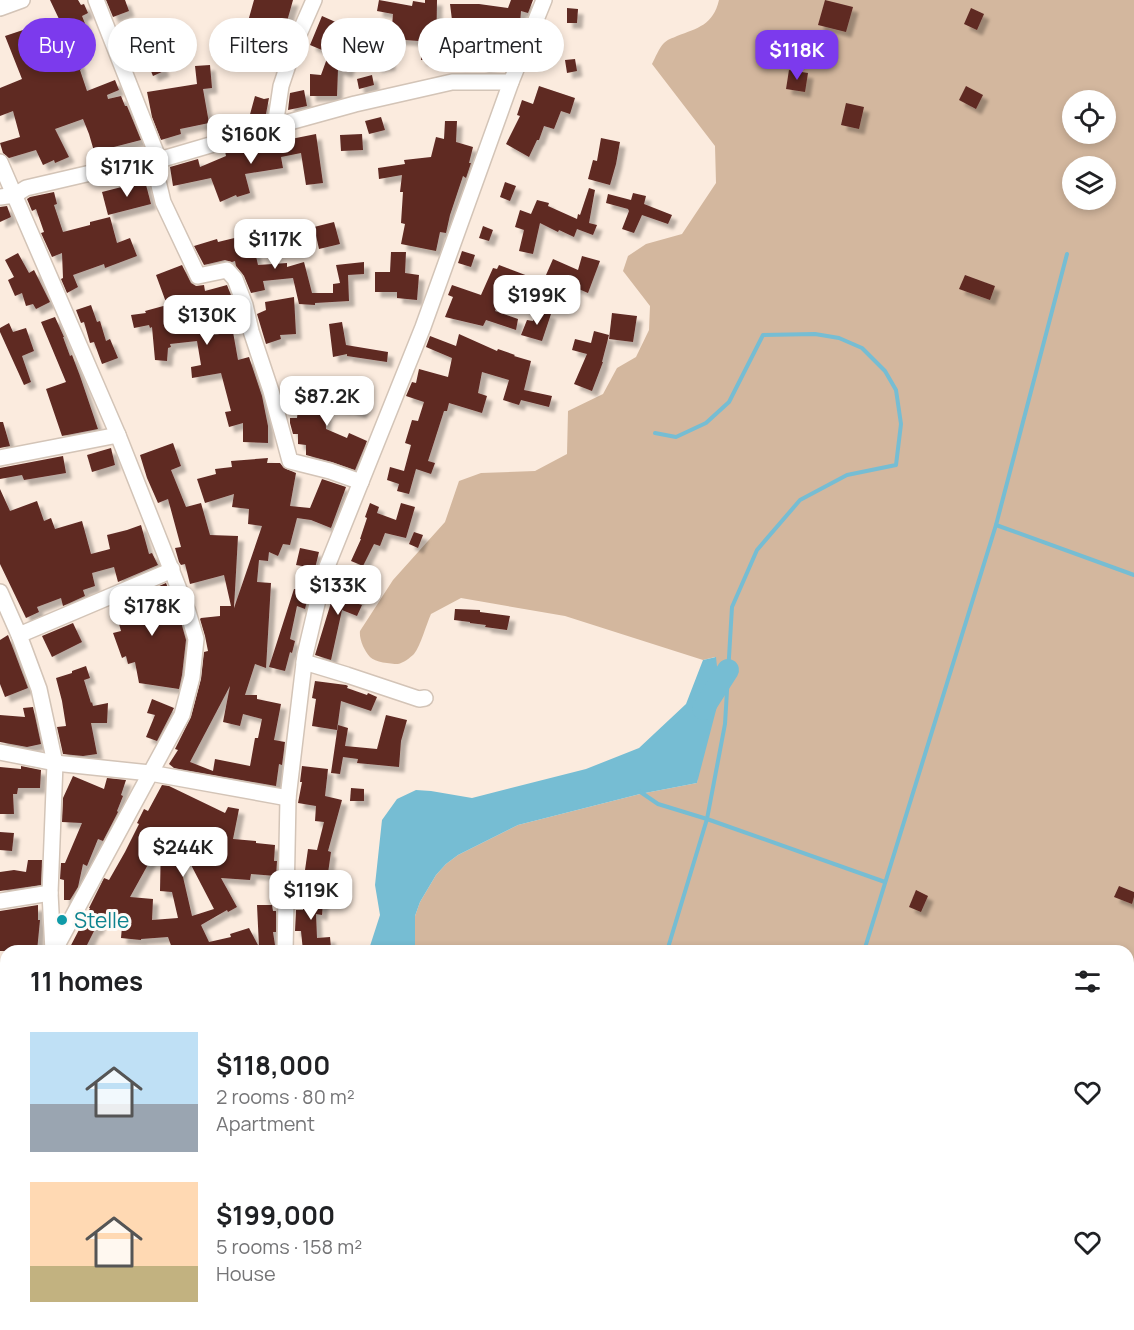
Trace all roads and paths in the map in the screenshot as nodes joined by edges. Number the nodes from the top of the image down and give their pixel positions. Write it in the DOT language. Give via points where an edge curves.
graph roads {
  1 [pos="22,0"];
  2 [pos="96,0"];
  3 [pos="314,0"];
  4 [pos="544,0"];
  5 [pos="0,8"];
  6 [pos="511,82"];
  7 [pos="275,126"];
  8 [pos="159,160"];
  9 [pos="0,162"];
  10 [pos="7,196"];
  11 [pos="118,435"];
  12 [pos="0,458"];
  13 [pos="361,482"];
  14 [pos="172,569"];
  15 [pos="0,592"];
  16 [pos="19,635"];
  17 [pos="304,662"];
  18 [pos="426,698"];
  19 [pos="0,752"];
  20 [pos="55,763"];
  21 [pos="150,774"];
  22 [pos="288,798"];
  23 [pos="50,893"];
  24 [pos="0,901"];
  25 [pos="53,945"];
  26 [pos="56,945"];
  27 [pos="285,945"];
  1 -- 5 [label="street"];
  2 -- 8 [label="street"];
  3 -- 7 [label="street" via="281,86"];
  4 -- 6 [label="street"];
  6 -- 7 [label="street" via="452,82"];
  6 -- 13 [label="street" via="423,327"];
  7 -- 8 [label="street"];
  8 -- 10 [label="street" via="26,188"];
  8 -- 13 [label="street" via="163,202 198,276 227,270 235,279 290,461"];
  9 -- 10 [label="street"];
  10 -- 11 [label="street"];
  11 -- 12 [label="street"];
  11 -- 14 [label="street"];
  13 -- 17 [label="street" via="324,574"];
  14 -- 16 [label="street"];
  14 -- 21 [label="street" via="196,639 182,715"];
  15 -- 16 [label="street"];
  16 -- 20 [label="street" via="39,688"];
  17 -- 18 [label="street"];
  17 -- 22 [label="street"];
  19 -- 20 [label="street"];
  20 -- 21 [label="street"];
  20 -- 23 [label="street"];
  21 -- 22 [label="street"];
  21 -- 26 [label="street"];
  22 -- 27 [label="street"];
  23 -- 24 [label="street"];
  23 -- 25 [label="street"];
}
